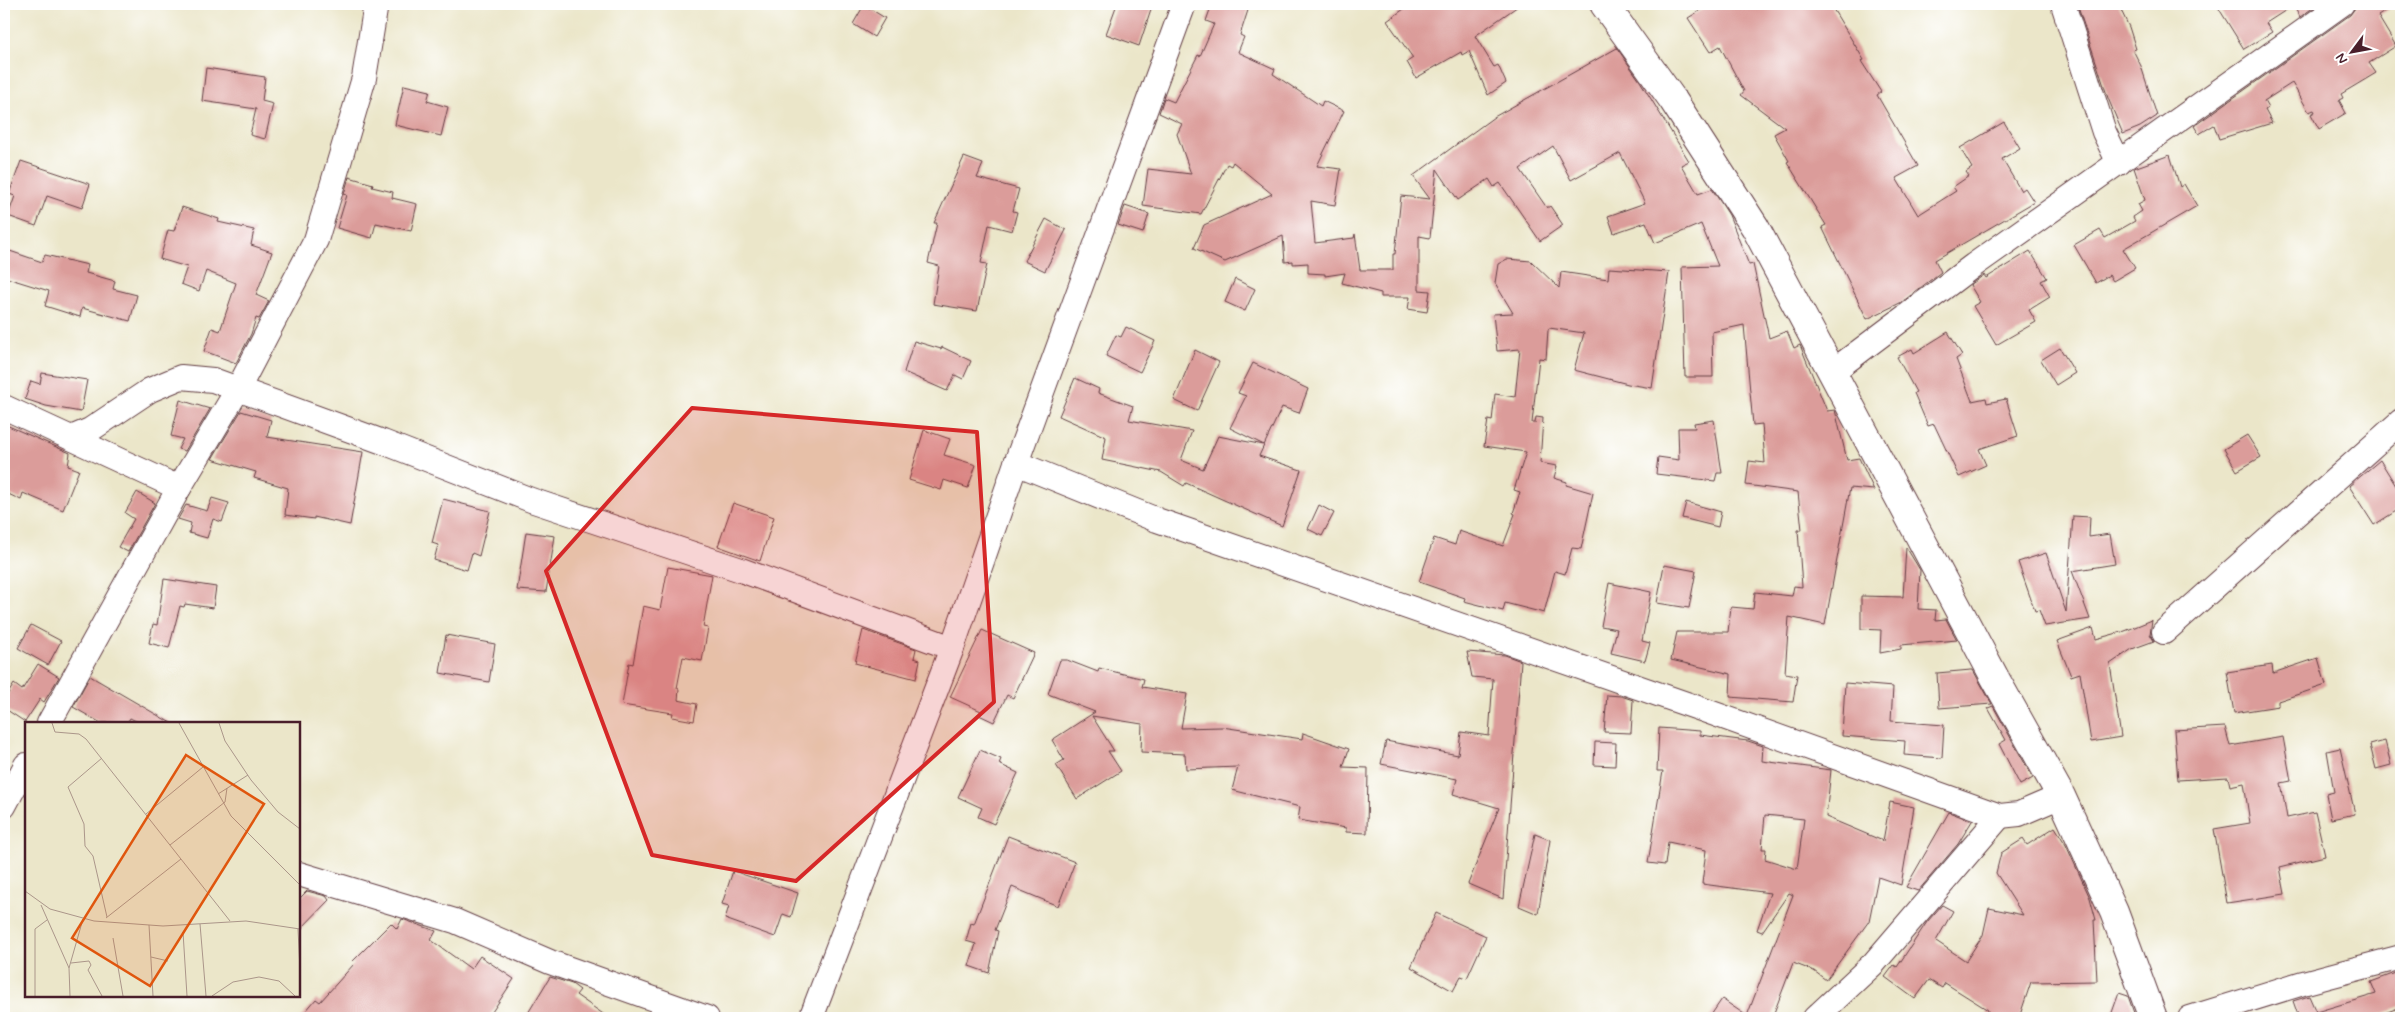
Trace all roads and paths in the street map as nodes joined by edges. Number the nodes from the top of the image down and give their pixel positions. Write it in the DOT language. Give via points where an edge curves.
graph roads {
  1 [pos="376,4"];
  2 [pos="1184,4"];
  3 [pos="1604,4"];
  4 [pos="2063,4"];
  5 [pos="2342,4"];
  6 [pos="2119,163"];
  7 [pos="1832,372"];
  8 [pos="238,389"];
  9 [pos="4,407"];
  10 [pos="2401,421"];
  11 [pos="71,438"];
  12 [pos="1016,463"];
  13 [pos="179,488"];
  14 [pos="2164,632"];
  15 [pos="952,648"];
  16 [pos="50,722"];
  17 [pos="25,768"];
  18 [pos="2061,796"];
  19 [pos="14,798"];
  20 [pos="2000,816"];
  21 [pos="300,874"];
  22 [pos="2401,957"];
  23 [pos="707,1018"];
  24 [pos="811,1018"];
  25 [pos="1815,1018"];
  26 [pos="2153,1018"];
  27 [pos="2190,1018"];
  1 -- 8 [label="street" via="364,78 316,240"];
  2 -- 12 [label="street"];
  3 -- 7 [label="main road" via="1673,100 1755,227"];
  4 -- 6 [label="street" via="2104,132"];
  5 -- 6 [label="street"];
  6 -- 7 [label="street" via="1974,265"];
  7 -- 18 [label="main road"];
  8 -- 11 [label="street" via="213,380 182,377 150,390 90,430"];
  8 -- 13 [label="street"];
  8 -- 15 [label="street" via="531,500 742,570"];
  9 -- 11 [label="street"];
  10 -- 14 [label="street"];
  11 -- 13 [label="street"];
  12 -- 15 [label="street"];
  12 -- 20 [label="street" via="1157,520"];
  13 -- 16 [label="street"];
  15 -- 24 [label="street"];
  17 -- 19 [label="street"];
  18 -- 20 [label="street" via="2019,814"];
  18 -- 26 [label="main road" via="2114,912"];
  20 -- 25 [label="street" via="1874,963"];
  21 -- 23 [label="street" via="455,921 550,962"];
  22 -- 27 [label="street"];
}
